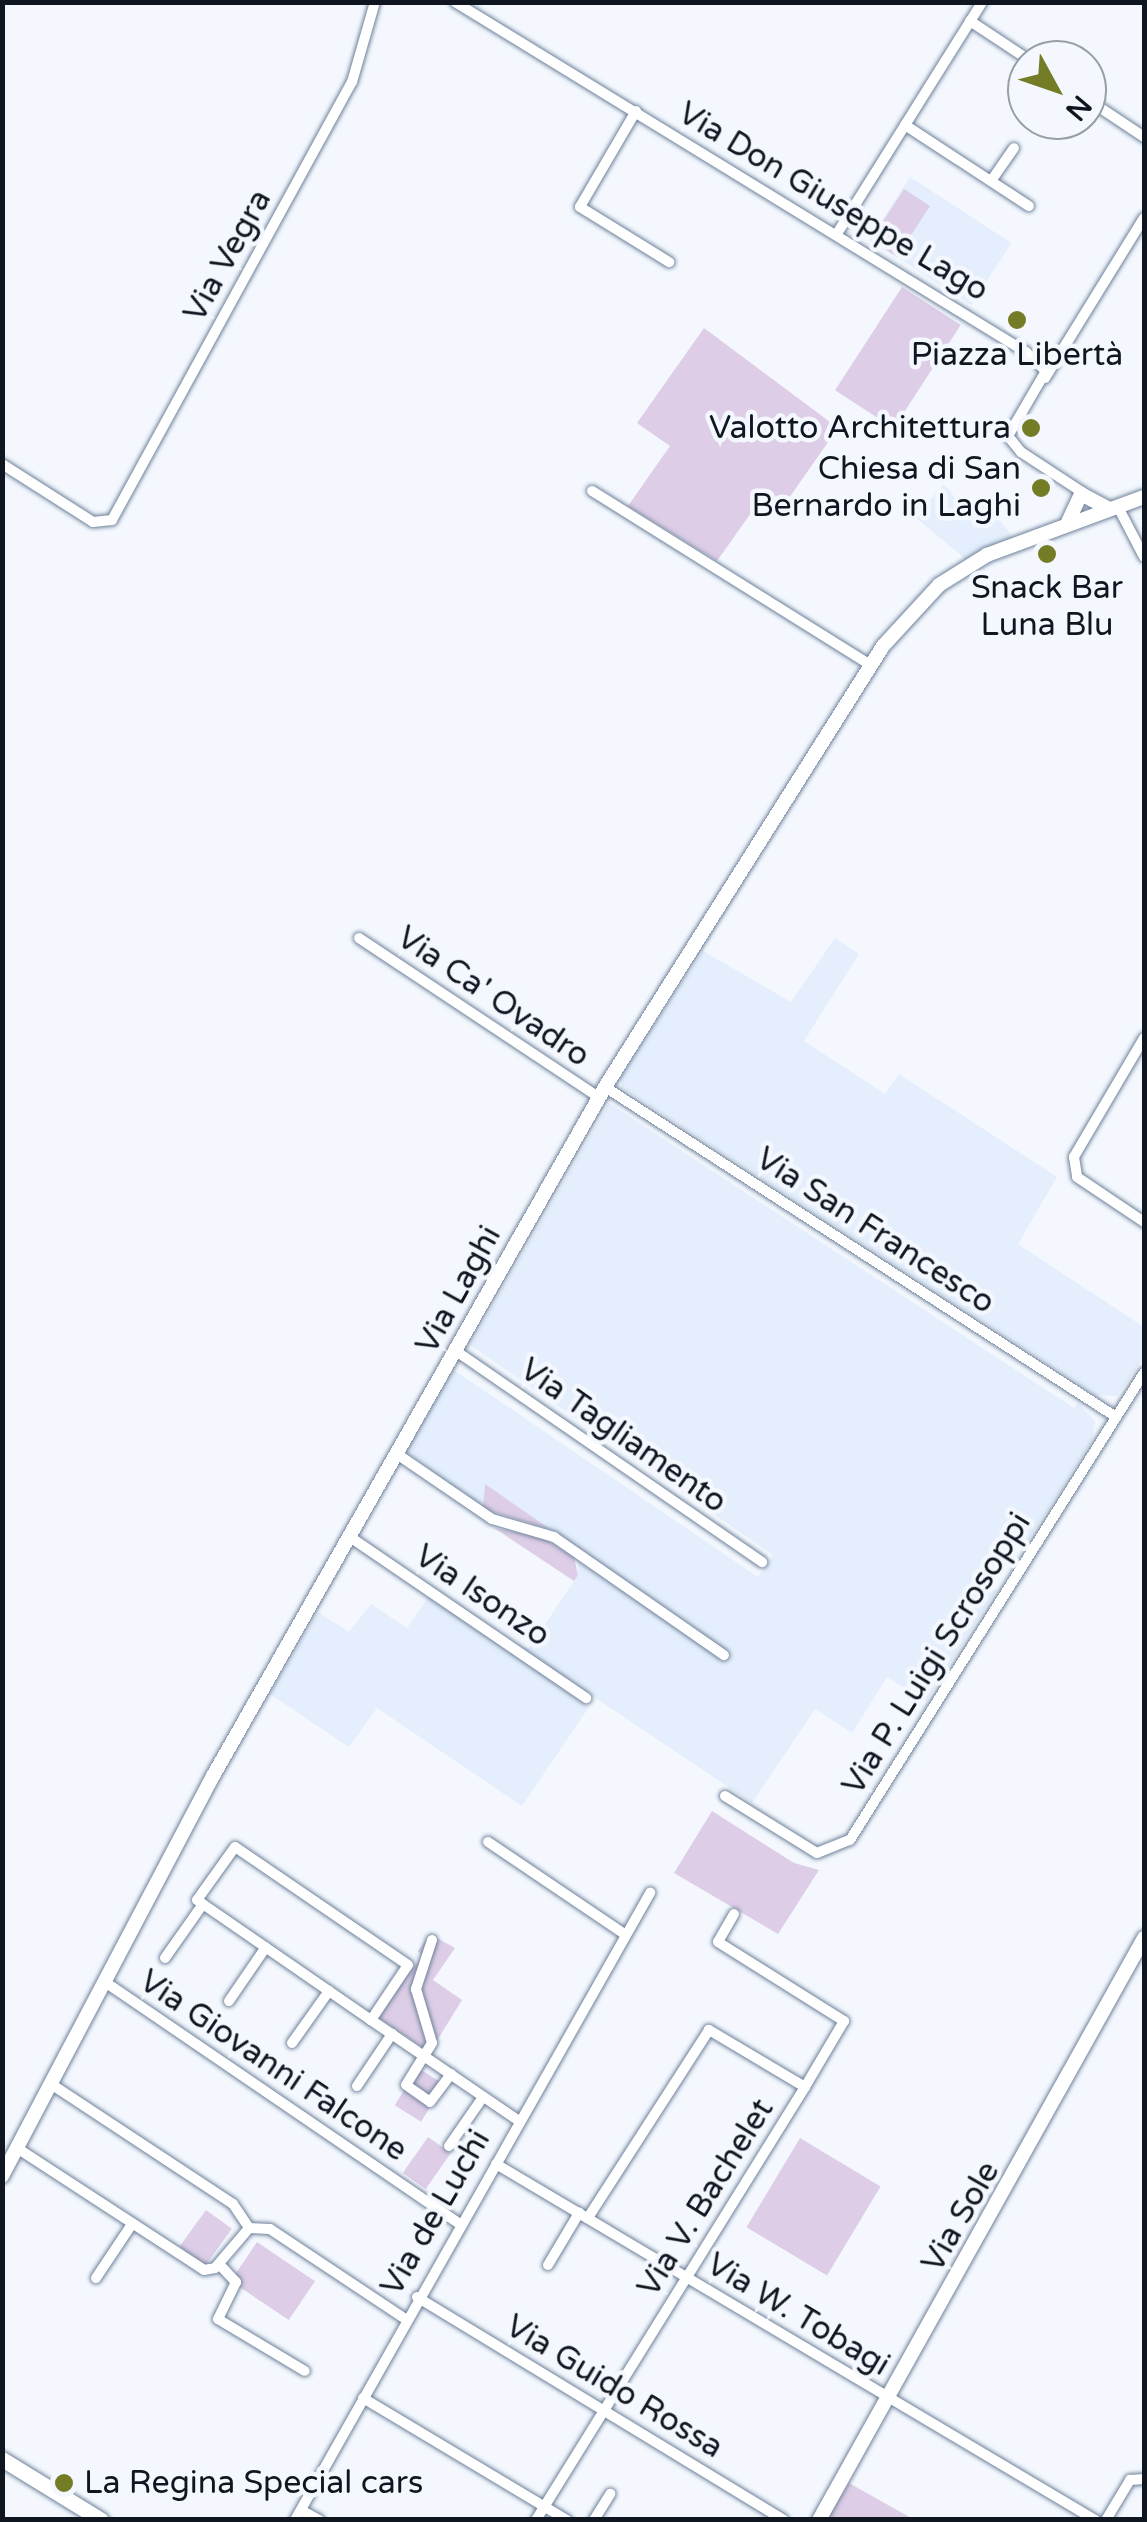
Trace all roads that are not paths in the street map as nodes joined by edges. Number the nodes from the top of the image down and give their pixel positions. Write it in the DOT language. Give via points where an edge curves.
graph roads {
  1 [pos="375,2"];
  2 [pos="455,2"];
  3 [pos="982,2"];
  4 [pos="970,21"];
  5 [pos="1007,45"];
  6 [pos="636,111"];
  7 [pos="1107,112"];
  8 [pos="905,125"];
  9 [pos="1144,137"];
  10 [pos="1014,148"];
  11 [pos="991,181"];
  12 [pos="1028,206"];
  13 [pos="1144,218"];
  14 [pos="838,232"];
  15 [pos="669,262"];
  16 [pos="1043,379"];
  17 [pos="2,464"];
  18 [pos="592,491"];
  19 [pos="1144,497"];
  20 [pos="1080,505"];
  21 [pos="1114,508"];
  22 [pos="1144,557"];
  23 [pos="870,666"];
  24 [pos="359,938"];
  25 [pos="1144,1038"];
  26 [pos="602,1092"];
  27 [pos="1144,1222"];
  28 [pos="456,1351"];
  29 [pos="1144,1373"];
  30 [pos="1116,1417"];
  31 [pos="397,1454"];
  32 [pos="350,1537"];
  33 [pos="762,1562"];
  34 [pos="724,1655"];
  35 [pos="586,1698"];
  36 [pos="725,1796"];
  37 [pos="488,1842"];
  38 [pos="650,1894"];
  39 [pos="203,1904"];
  40 [pos="734,1914"];
  41 [pos="626,1935"];
  42 [pos="1144,1938"];
  43 [pos="432,1940"];
  44 [pos="266,1948"];
  45 [pos="165,1958"];
  46 [pos="108,1984"];
  47 [pos="328,1991"];
  48 [pos="229,2001"];
  49 [pos="371,2020"];
  50 [pos="392,2034"];
  51 [pos="292,2042"];
  52 [pos="424,2056"];
  53 [pos="451,2074"];
  54 [pos="51,2084"];
  55 [pos="357,2086"];
  56 [pos="805,2087"];
  57 [pos="483,2096"];
  58 [pos="519,2121"];
  59 [pos="450,2146"];
  60 [pos="17,2148"];
  61 [pos="496,2164"];
  62 [pos="2,2176"];
  63 [pos="583,2216"];
  64 [pos="459,2223"];
  65 [pos="132,2224"];
  66 [pos="250,2228"];
  67 [pos="219,2264"];
  68 [pos="548,2265"];
  69 [pos="96,2278"];
  70 [pos="686,2278"];
  71 [pos="417,2297"];
  72 [pos="404,2318"];
  73 [pos="305,2372"];
  74 [pos="363,2398"];
  75 [pos="888,2398"];
  76 [pos="603,2410"];
  77 [pos="2,2459"];
  78 [pos="1144,2478"];
  79 [pos="610,2494"];
  80 [pos="544,2506"];
  81 [pos="298,2515"];
  82 [pos="101,2520"];
  83 [pos="318,2520"];
  84 [pos="536,2520"];
  85 [pos="566,2520"];
  86 [pos="594,2520"];
  87 [pos="784,2520"];
  88 [pos="818,2520"];
  89 [pos="1095,2520"];
  90 [pos="1106,2520"];
  1 -- 17 [label="street, Via Vegra" via="352,82 106,524"];
  2 -- 6 [label="street, Via Don Giuseppe Lago"];
  3 -- 4 [label="street"];
  4 -- 5 [label="street"];
  4 -- 8 [label="street"];
  6 -- 14 [label="street, Via Don Giuseppe Lago"];
  6 -- 15 [label="street" via="580,208"];
  7 -- 9 [label="street"];
  8 -- 11 [label="street"];
  8 -- 14 [label="street"];
  10 -- 11 [label="street"];
  11 -- 12 [label="street"];
  13 -- 16 [label="street"];
  14 -- 16 [label="street, Via Don Giuseppe Lago" via="1018,346 1046,371"];
  16 -- 20 [label="street" via="1008,436"];
  18 -- 23 [label="street"];
  19 -- 21 [label="street, Via Laghi"];
  20 -- 21 [label="street, Via Laghi"];
  20 -- 23 [label="street, Via Laghi" via="939,585"];
  21 -- 22 [label="street"];
  23 -- 26 [label="street, Via Laghi"];
  24 -- 26 [label="street, Via Ca' Ovadro"];
  25 -- 27 [label="street" via="1081,1137 1076,1173"];
  26 -- 28 [label="street, Via Laghi"];
  26 -- 30 [label="street, Via San Francesco"];
  28 -- 31 [label="street, Via Laghi"];
  28 -- 33 [label="street, Via Tagliamento"];
  29 -- 30 [label="street, Via P. Luigi Scrosoppi"];
  30 -- 36 [label="street, Via P. Luigi Scrosoppi" via="850,1840 818,1853"];
  31 -- 32 [label="street, Via Laghi"];
  31 -- 34 [label="street" via="492,1519 554,1537"];
  32 -- 35 [label="street, Via Isonzo"];
  32 -- 46 [label="street, Via Laghi" via="127,1933"];
  37 -- 41 [label="street"];
  38 -- 41 [label="street, Via de Luchi"];
  39 -- 44 [label="street"];
  39 -- 45 [label="street"];
  39 -- 49 [label="street" via="197,1900 236,1847 408,1965"];
  40 -- 56 [label="street" via="718,1942 844,2021"];
  41 -- 58 [label="street, Via de Luchi"];
  42 -- 75 [label="street, Via Sole"];
  43 -- 52 [label="street" via="416,1982 432,2044"];
  44 -- 47 [label="street"];
  44 -- 48 [label="street"];
  46 -- 54 [label="street, Via Laghi"];
  46 -- 64 [label="street, Via Giovanni Falcone"];
  47 -- 49 [label="street"];
  47 -- 51 [label="street"];
  49 -- 50 [label="street"];
  50 -- 52 [label="street"];
  50 -- 55 [label="street"];
  52 -- 53 [label="street"];
  52 -- 53 [label="street" via="406,2085 430,2102"];
  53 -- 57 [label="street"];
  54 -- 60 [label="street, Via Laghi"];
  54 -- 66 [label="street" via="232,2204"];
  56 -- 63 [label="street, Via V. Bachelet" via="709,2030"];
  56 -- 70 [label="street, Via V. Bachelet"];
  57 -- 58 [label="street"];
  57 -- 59 [label="street"];
  58 -- 61 [label="street, Via de Luchi"];
  60 -- 62 [label="street, Via Laghi"];
  60 -- 65 [label="street"];
  61 -- 63 [label="street, Via W. Tobagi"];
  61 -- 64 [label="street, Via de Luchi"];
  63 -- 68 [label="street"];
  63 -- 70 [label="street, Via W. Tobagi"];
  64 -- 71 [label="street, Via de Luchi"];
  65 -- 67 [label="street" via="199,2268"];
  65 -- 69 [label="street"];
  66 -- 67 [label="street"];
  66 -- 72 [label="street" via="270,2229"];
  67 -- 73 [label="street" via="236,2282 218,2318"];
  70 -- 75 [label="street, Via W. Tobagi"];
  70 -- 76 [label="street, Via V. Bachelet"];
  71 -- 72 [label="street, Via de Luchi"];
  71 -- 76 [label="street, Via Guido Rossa"];
  72 -- 74 [label="street, Via de Luchi"];
  74 -- 80 [label="street"];
  74 -- 81 [label="street, Via de Luchi"];
  75 -- 88 [label="street, Via Sole"];
  75 -- 89 [label="street, Via W. Tobagi"];
  76 -- 80 [label="street, Via V. Bachelet"];
  76 -- 87 [label="street, Via Guido Rossa"];
  77 -- 82 [label="main road"];
  78 -- 90 [label="street" via="1130,2480"];
  79 -- 86 [label="street"];
  80 -- 84 [label="street, Via V. Bachelet"];
  80 -- 85 [label="street"];
  81 -- 83 [label="street"];
}
